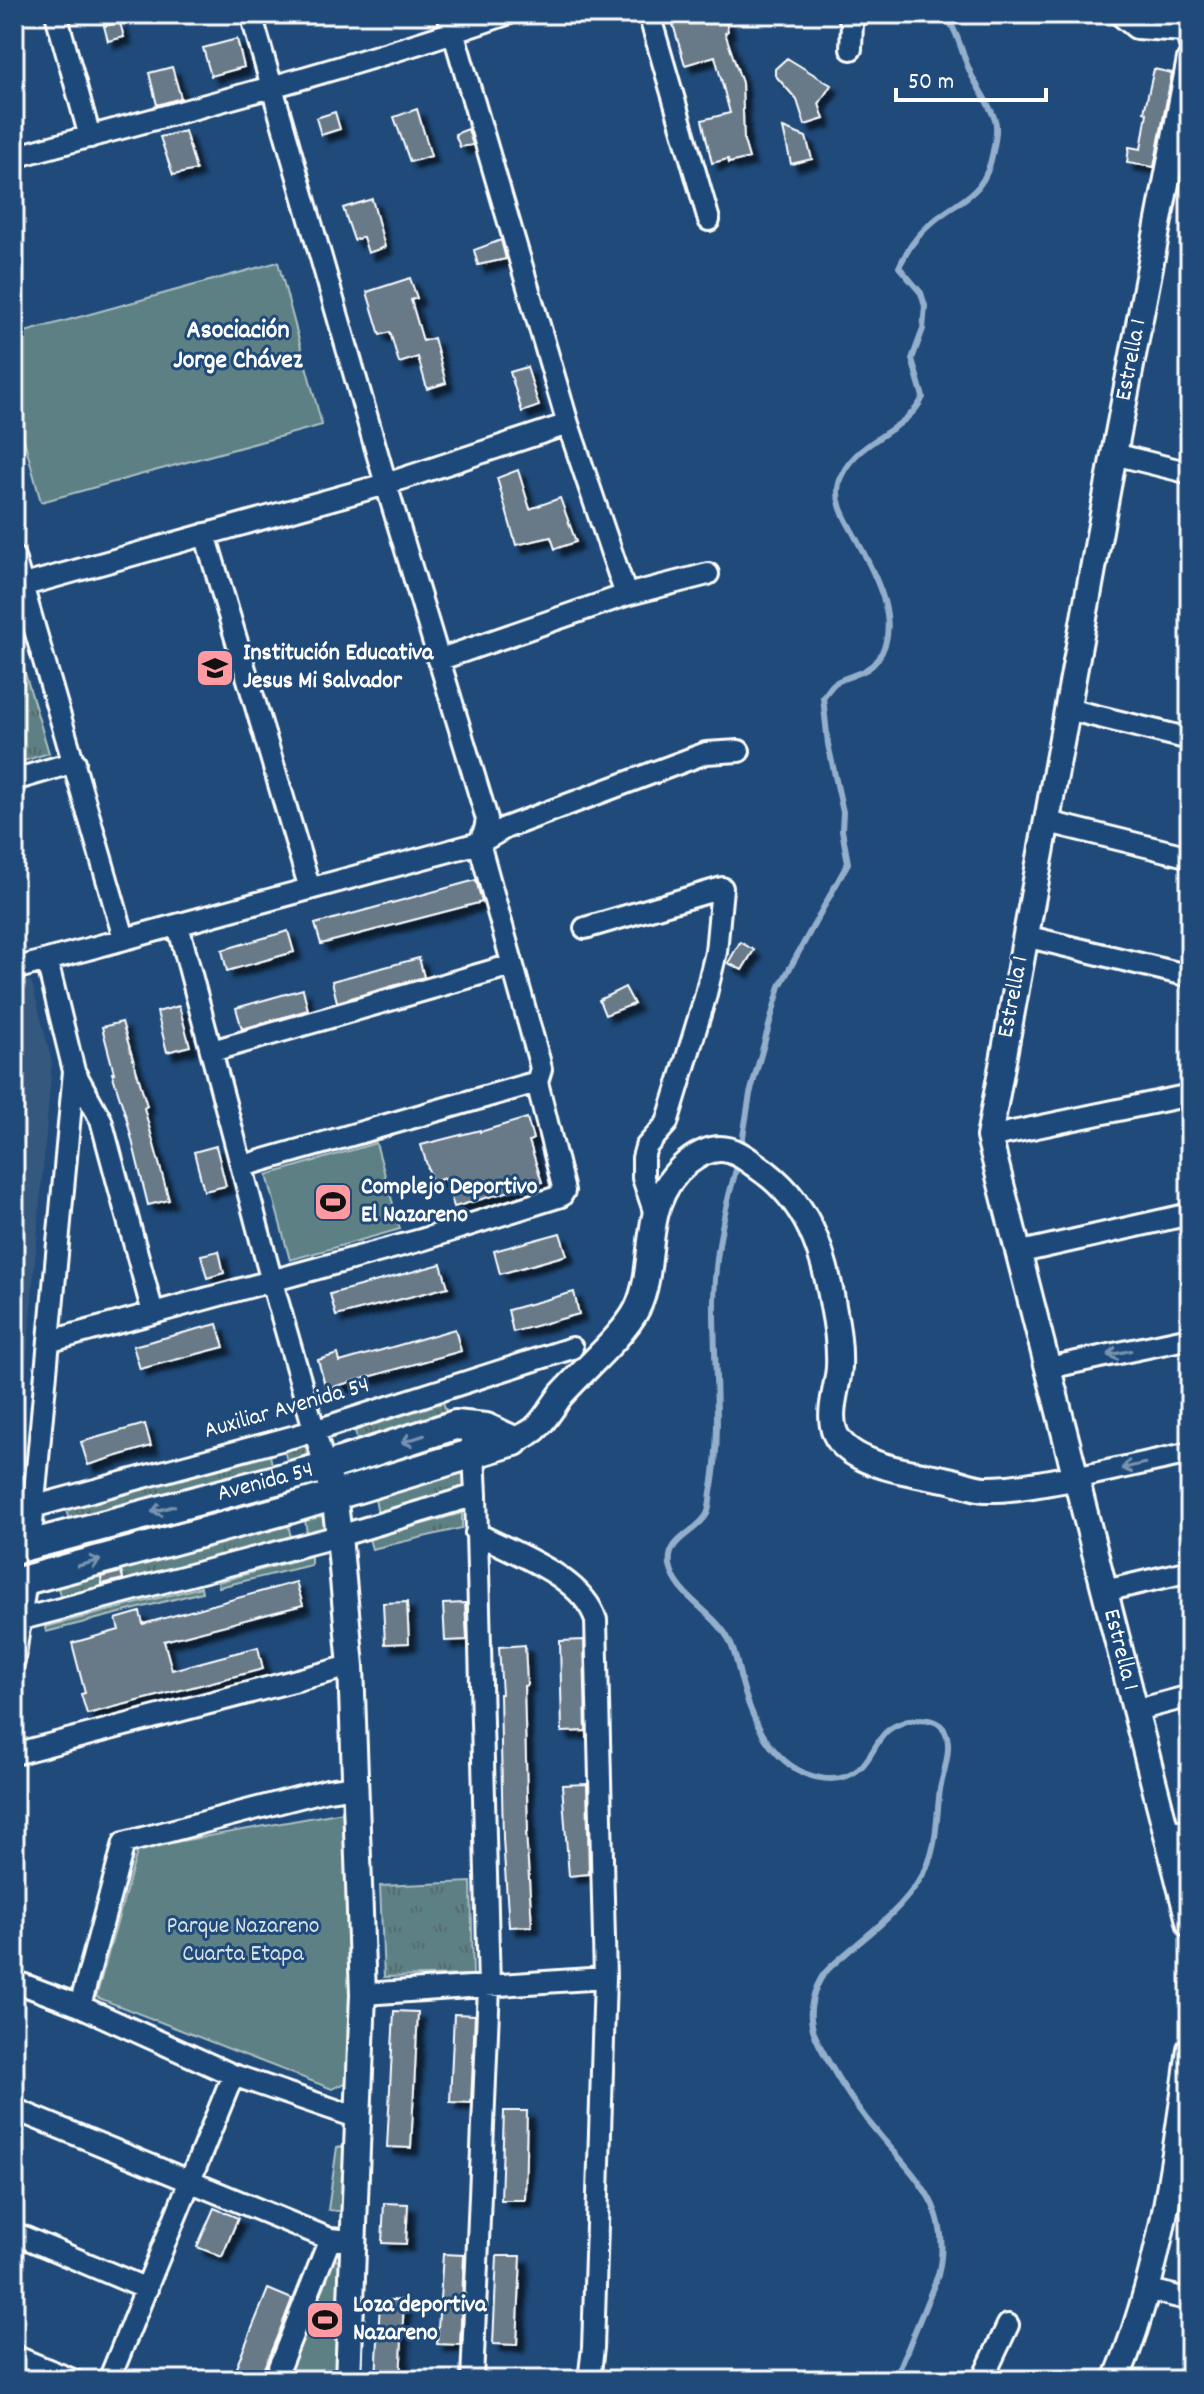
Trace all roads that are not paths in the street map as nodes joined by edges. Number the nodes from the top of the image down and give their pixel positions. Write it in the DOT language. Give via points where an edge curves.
graph roads {
  1 [pos="56,14"];
  2 [pos="251,14"];
  3 [pos="507,14"];
  4 [pos="649,14"];
  5 [pos="848,14"];
  6 [pos="1119,14"];
  7 [pos="451,24"];
  8 [pos="1186,30"];
  9 [pos="851,49"];
  10 [pos="1190,59"];
  11 [pos="271,87"];
  12 [pos="90,137"];
  13 [pos="14,157"];
  14 [pos="709,220"];
  15 [pos="568,424"];
  16 [pos="1114,454"];
  17 [pos="1190,473"];
  18 [pos="386,484"];
  19 [pos="205,534"];
  20 [pos="14,557"];
  21 [pos="708,574"];
  22 [pos="18,586"];
  23 [pos="626,595"];
  24 [pos="438,660"];
  25 [pos="1067,709"];
  26 [pos="1189,734"];
  27 [pos="739,751"];
  28 [pos="75,762"];
  29 [pos="14,780"];
  30 [pos="1048,822"];
  31 [pos="479,843"];
  32 [pos="1190,857"];
  33 [pos="310,889"];
  34 [pos="178,925"];
  35 [pos="585,928"];
  36 [pos="1025,936"];
  37 [pos="124,938"];
  38 [pos="47,961"];
  39 [pos="512,965"];
  40 [pos="14,969"];
  41 [pos="1190,976"];
  42 [pos="212,1051"];
  43 [pos="74,1071"];
  44 [pos="537,1082"];
  45 [pos="1190,1095"];
  46 [pos="989,1137"];
  47 [pos="243,1166"];
  48 [pos="655,1214"];
  49 [pos="1190,1214"];
  50 [pos="1017,1253"];
  51 [pos="272,1282"];
  52 [pos="153,1313"];
  53 [pos="1190,1338"];
  54 [pos="51,1341"];
  55 [pos="572,1348"];
  56 [pos="1048,1368"];
  57 [pos="314,1431"];
  58 [pos="470,1439"];
  59 [pos="514,1441"];
  60 [pos="1190,1453"];
  61 [pos="325,1467"];
  62 [pos="1075,1478"];
  63 [pos="334,1495"];
  64 [pos="476,1495"];
  65 [pos="34,1505"];
  66 [pos="14,1512"];
  67 [pos="476,1533"];
  68 [pos="339,1536"];
  69 [pos="22,1547"];
  70 [pos="1190,1571"];
  71 [pos="20,1581"];
  72 [pos="1105,1591"];
  73 [pos="17,1621"];
  74 [pos="14,1661"];
  75 [pos="351,1666"];
  76 [pos="1190,1696"];
  77 [pos="1137,1710"];
  78 [pos="14,1754"];
  79 [pos="357,1786"];
  80 [pos="1165,1830"];
  81 [pos="1190,1832"];
  82 [pos="1190,1925"];
  83 [pos="605,1978"];
  84 [pos="14,1981"];
  85 [pos="489,1987"];
  86 [pos="363,1994"];
  87 [pos="80,2006"];
  88 [pos="1189,2059"];
  89 [pos="233,2075"];
  90 [pos="14,2109"];
  91 [pos="359,2118"];
  92 [pos="190,2182"];
  93 [pos="1181,2182"];
  94 [pos="14,2233"];
  95 [pos="342,2240"];
  96 [pos="147,2289"];
  97 [pos="1146,2289"];
  98 [pos="1190,2300"];
  99 [pos="1008,2325"];
  100 [pos="14,2356"];
  101 [pos="73,2380"];
  102 [pos="109,2380"];
  103 [pos="274,2380"];
  104 [pos="348,2380"];
  105 [pos="472,2380"];
  106 [pos="589,2380"];
  107 [pos="982,2380"];
  108 [pos="1116,2380"];
  1 -- 12 [label="street"];
  2 -- 11 [label="street"];
  3 -- 7 [label="street"];
  4 -- 14 [label="street"];
  5 -- 9 [label="street"];
  6 -- 8 [label="street" via="1136,28"];
  7 -- 11 [label="street"];
  7 -- 15 [label="street"];
  10 -- 16 [label="street, Estrella 1"];
  11 -- 12 [label="street"];
  11 -- 18 [label="street"];
  12 -- 13 [label="street"];
  15 -- 18 [label="street"];
  15 -- 23 [label="street"];
  16 -- 17 [label="street"];
  16 -- 25 [label="street, Estrella 1"];
  18 -- 19 [label="street"];
  18 -- 24 [label="street"];
  19 -- 22 [label="street"];
  19 -- 33 [label="street"];
  20 -- 22 [label="street"];
  21 -- 23 [label="street"];
  22 -- 28 [label="street"];
  23 -- 24 [label="street"];
  24 -- 31 [label="street" via="487,819"];
  25 -- 26 [label="street"];
  25 -- 30 [label="street, Estrella 1"];
  27 -- 31 [label="street" via="706,753 505,828"];
  28 -- 29 [label="street"];
  28 -- 37 [label="street"];
  30 -- 32 [label="street"];
  30 -- 36 [label="street, Estrella 1"];
  31 -- 33 [label="street"];
  31 -- 39 [label="street"];
  33 -- 34 [label="street"];
  34 -- 37 [label="street"];
  34 -- 42 [label="street"];
  35 -- 48 [label="street" via="722,888 705,998 667,1123 643,1158 643,1178"];
  36 -- 41 [label="street"];
  36 -- 46 [label="street, Estrella 1"];
  37 -- 38 [label="street"];
  38 -- 40 [label="street"];
  38 -- 43 [label="street"];
  39 -- 42 [label="street"];
  39 -- 44 [label="street" via="541,1069"];
  42 -- 47 [label="street"];
  43 -- 52 [label="street" via="101,1120"];
  43 -- 54 [label="street"];
  44 -- 47 [label="street"];
  44 -- 51 [label="street" via="563,1184 561,1196"];
  45 -- 46 [label="street"];
  46 -- 50 [label="street, Estrella 1"];
  47 -- 51 [label="street"];
  48 -- 59 [label="street" via="637,1309 536,1428"];
  48 -- 62 [label="street" via="669,1184 694,1158 720,1149 740,1154 792,1196 818,1242 836,1326 839,1365 833,1411 835,1433 842,1442 893,1470 983,1489"];
  49 -- 50 [label="street"];
  50 -- 56 [label="street, Estrella 1"];
  51 -- 52 [label="street"];
  51 -- 57 [label="street"];
  52 -- 54 [label="street"];
  53 -- 56 [label="street, one-way"];
  54 -- 65 [label="street"];
  55 -- 57 [label="street, Auxiliar Avenida 54"];
  56 -- 62 [label="street, Estrella 1"];
  57 -- 61 [label="street"];
  57 -- 65 [label="street, Auxiliar Avenida 54"];
  58 -- 59 [label="main road"];
  58 -- 61 [label="main road, Avenida 54, one-way" via="455,1425"];
  58 -- 63 [label="main road, Avenida 54"];
  58 -- 64 [label="street"];
  60 -- 62 [label="street, one-way"];
  61 -- 63 [label="street"];
  61 -- 69 [label="main road, Avenida 54, one-way"];
  62 -- 72 [label="street, Estrella 1"];
  63 -- 68 [label="street"];
  71 -- 63 [label="main road, Avenida 54, one-way"];
  64 -- 67 [label="street"];
  64 -- 68 [label="street"];
  65 -- 66 [label="street, Auxiliar Avenida 54"];
  65 -- 69 [label="street"];
  67 -- 83 [label="street" via="567,1581 587,1600 596,1620"];
  67 -- 85 [label="street"];
  68 -- 73 [label="street"];
  68 -- 75 [label="street"];
  70 -- 72 [label="street"];
  71 -- 73 [label="street"];
  72 -- 77 [label="street, Estrella 1"];
  73 -- 74 [label="street"];
  75 -- 78 [label="street"];
  75 -- 79 [label="street"];
  76 -- 77 [label="street"];
  77 -- 80 [label="street, Estrella 1"];
  79 -- 86 [label="street"];
  79 -- 87 [label="street" via="124,1843"];
  80 -- 81 [label="street"];
  80 -- 82 [label="street, Estrella 1"];
  83 -- 85 [label="street"];
  83 -- 106 [label="street"];
  84 -- 87 [label="street"];
  85 -- 86 [label="street"];
  85 -- 105 [label="street"];
  86 -- 91 [label="street"];
  87 -- 89 [label="street"];
  88 -- 93 [label="street"];
  89 -- 91 [label="street"];
  89 -- 92 [label="street"];
  90 -- 92 [label="street"];
  91 -- 95 [label="street"];
  92 -- 95 [label="street"];
  92 -- 96 [label="street"];
  93 -- 97 [label="street"];
  94 -- 96 [label="street"];
  95 -- 103 [label="street"];
  95 -- 104 [label="street"];
  96 -- 102 [label="street"];
  97 -- 98 [label="street"];
  97 -- 108 [label="street"];
  99 -- 107 [label="street"];
  100 -- 101 [label="street"];
}
